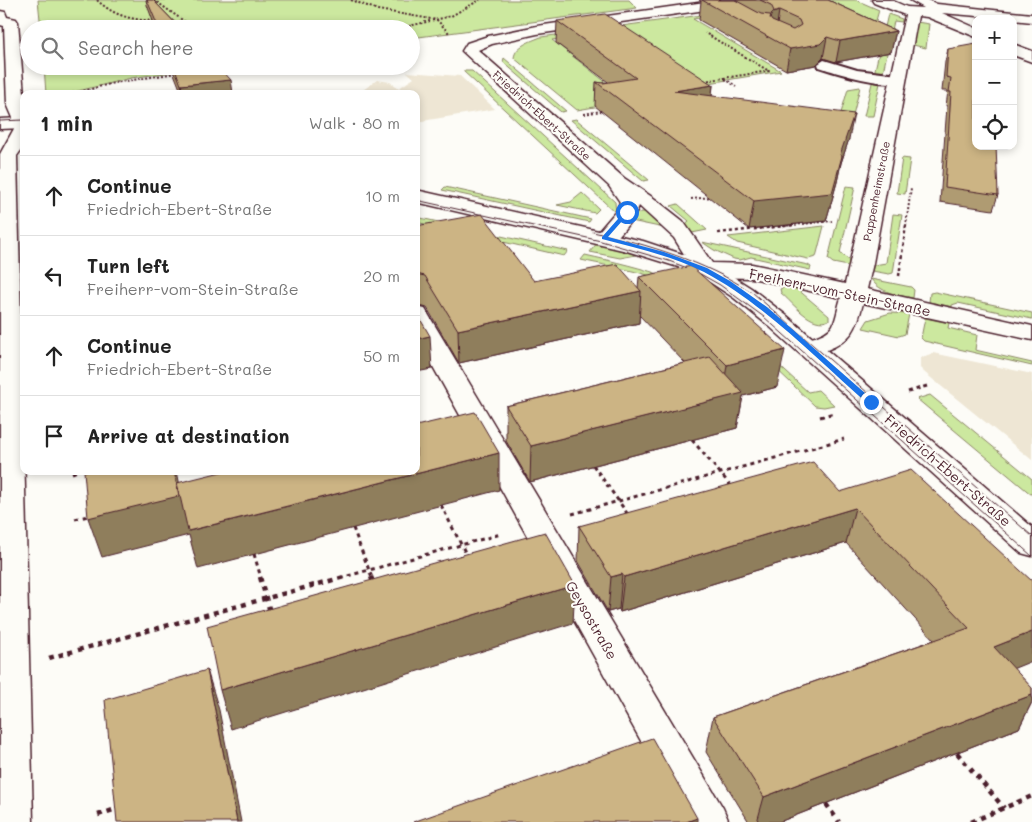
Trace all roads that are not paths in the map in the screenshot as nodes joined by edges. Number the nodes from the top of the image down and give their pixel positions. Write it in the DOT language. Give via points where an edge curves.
graph roads {
  1 [pos="645,0"];
  2 [pos="748,0"];
  3 [pos="879,0"];
  4 [pos="716,4"];
  5 [pos="915,6"];
  6 [pos="932,11"];
  7 [pos="660,12"];
  8 [pos="731,13"];
  9 [pos="0,15"];
  10 [pos="1032,18"];
  11 [pos="972,31"];
  12 [pos="1017,50"];
  13 [pos="1032,56"];
  14 [pos="824,64"];
  15 [pos="898,79"];
  16 [pos="20,114"];
  17 [pos="0,124"];
  18 [pos="20,124"];
  19 [pos="20,137"];
  20 [pos="617,182"];
  21 [pos="420,197"];
  22 [pos="610,232"];
  23 [pos="705,270"];
  24 [pos="853,294"];
  25 [pos="420,321"];
  26 [pos="1032,333"];
  27 [pos="808,348"];
  28 [pos="1032,544"];
  29 [pos="12,822"];
  30 [pos="708,822"];
  1 -- 7 [label="street"];
  2 -- 4 [label="street"];
  3 -- 5 [label="street"];
  4 -- 7 [label="street"];
  4 -- 8 [label="lane"];
  5 -- 6 [label="street"];
  5 -- 15 [label="street, Pappenheimstraße"];
  6 -- 10 [label="street"];
  6 -- 11 [label="street"];
  7 -- 20 [label="street, Friedrich-Ebert-Straße" via="488,40 472,46 470,51"];
  9 -- 16 [label="street" via="1,21 11,22 16,104"];
  12 -- 13 [label="street"];
  14 -- 15 [label="lane" via="850,73"];
  15 -- 24 [label="street, Pappenheimstraße"];
  17 -- 18 [label="street"];
  19 -- 29 [label="street" via="8,156"];
  20 -- 22 [label="street, Friedrich-Ebert-Straße" via="630,202 627,212"];
  20 -- 23 [label="street, Friedrich-Ebert-Straße" via="675,226"];
  21 -- 22 [label="street, Freiherr-vom-Stein-Straße"];
  22 -- 23 [label="street, Freiherr-vom-Stein-Straße"];
  23 -- 24 [label="street, Freiherr-vom-Stein-Straße" via="752,271"];
  23 -- 27 [label="street, Friedrich-Ebert-Straße" via="745,294"];
  24 -- 26 [label="street, Freiherr-vom-Stein-Straße"];
  24 -- 27 [label="street, Pappenheimstraße" via="843,331"];
  25 -- 30 [label="street, Geysostraße"];
  27 -- 28 [label="street, Friedrich-Ebert-Straße"];
}
